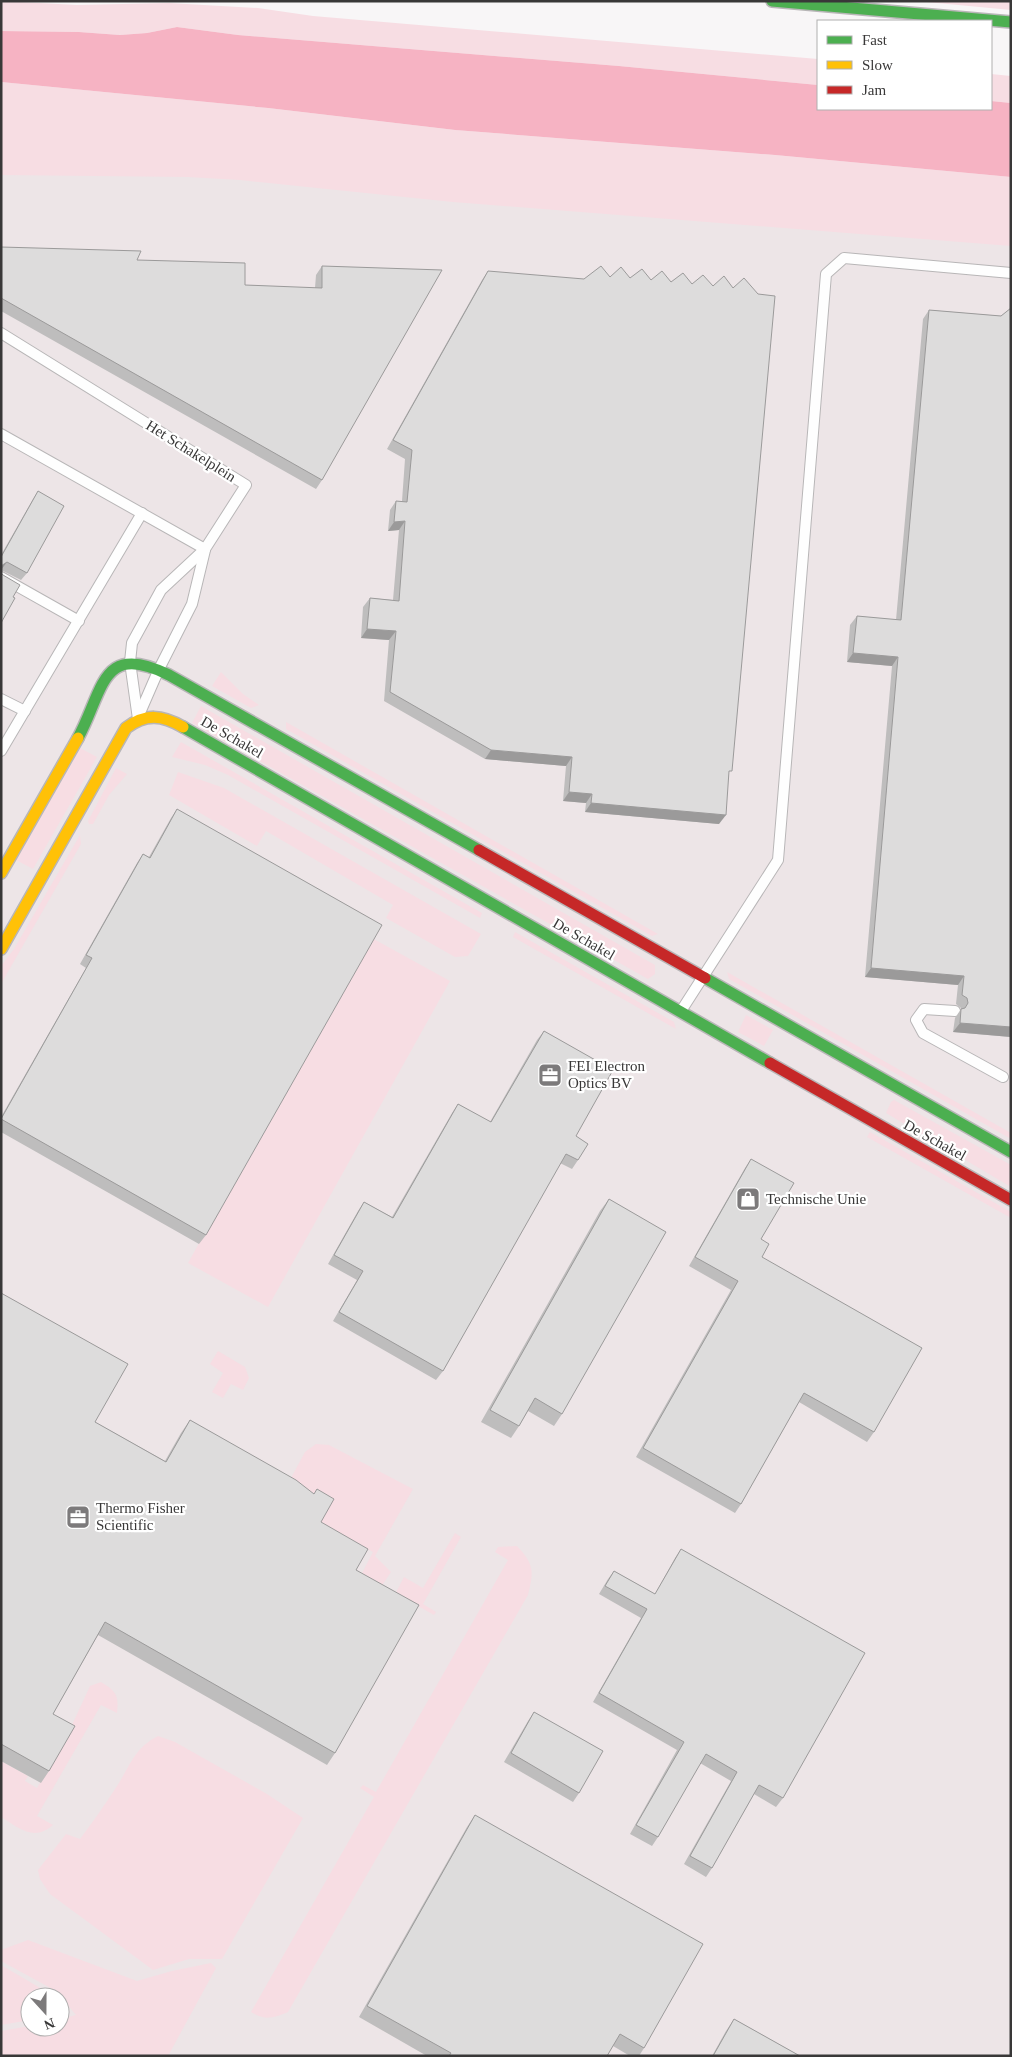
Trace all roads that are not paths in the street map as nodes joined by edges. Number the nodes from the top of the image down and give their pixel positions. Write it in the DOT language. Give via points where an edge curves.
graph roads {
  1 [pos="772,1"];
  2 [pos="988,20"];
  3 [pos="992,20"];
  4 [pos="1011,22"];
  5 [pos="1011,273"];
  6 [pos="1,333"];
  7 [pos="1,434"];
  8 [pos="142,514"];
  9 [pos="205,549"];
  10 [pos="1,576"];
  11 [pos="78,621"];
  12 [pos="130,662"];
  13 [pos="159,669"];
  14 [pos="1,699"];
  15 [pos="25,711"];
  16 [pos="138,719"];
  17 [pos="1,751"];
  18 [pos="1,873"];
  19 [pos="5,914"];
  20 [pos="13,926"];
  21 [pos="1,927"];
  22 [pos="1,949"];
  23 [pos="703,976"];
  24 [pos="955,1011"];
  25 [pos="680,1013"];
  26 [pos="1003,1077"];
  27 [pos="1011,1152"];
  28 [pos="1011,1200"];
  1 -- 2 [label="street"];
  3 -- 4 [label="street"];
  5 -- 23 [label="lane" via="844,258 826,274 778,860"];
  6 -- 9 [label="lane, Het Schakelplein" via="246,485"];
  7 -- 8 [label="lane"];
  8 -- 9 [label="lane"];
  8 -- 11 [label="lane"];
  9 -- 12 [label="lane" via="161,590 132,643"];
  9 -- 13 [label="lane" via="192,604"];
  10 -- 11 [label="lane"];
  11 -- 15 [label="lane"];
  12 -- 13 [label="street, De Schakel"];
  12 -- 16 [label="lane"];
  12 -- 18 [label="street" via="119,665 106,680 80,734"];
  13 -- 16 [label="lane"];
  13 -- 23 [label="street, De Schakel"];
  14 -- 15 [label="lane"];
  15 -- 17 [label="lane"];
  16 -- 20 [label="street" via="126,728"];
  16 -- 25 [label="street, De Schakel" via="156,716 178,724"];
  19 -- 20 [label="street"];
  20 -- 21 [label="street"];
  20 -- 22 [label="street"];
  23 -- 25 [label="lane"];
  23 -- 27 [label="street, De Schakel"];
  24 -- 26 [label="lane" via="924,1009 916,1020 923,1032"];
  25 -- 28 [label="street, De Schakel"];
}
